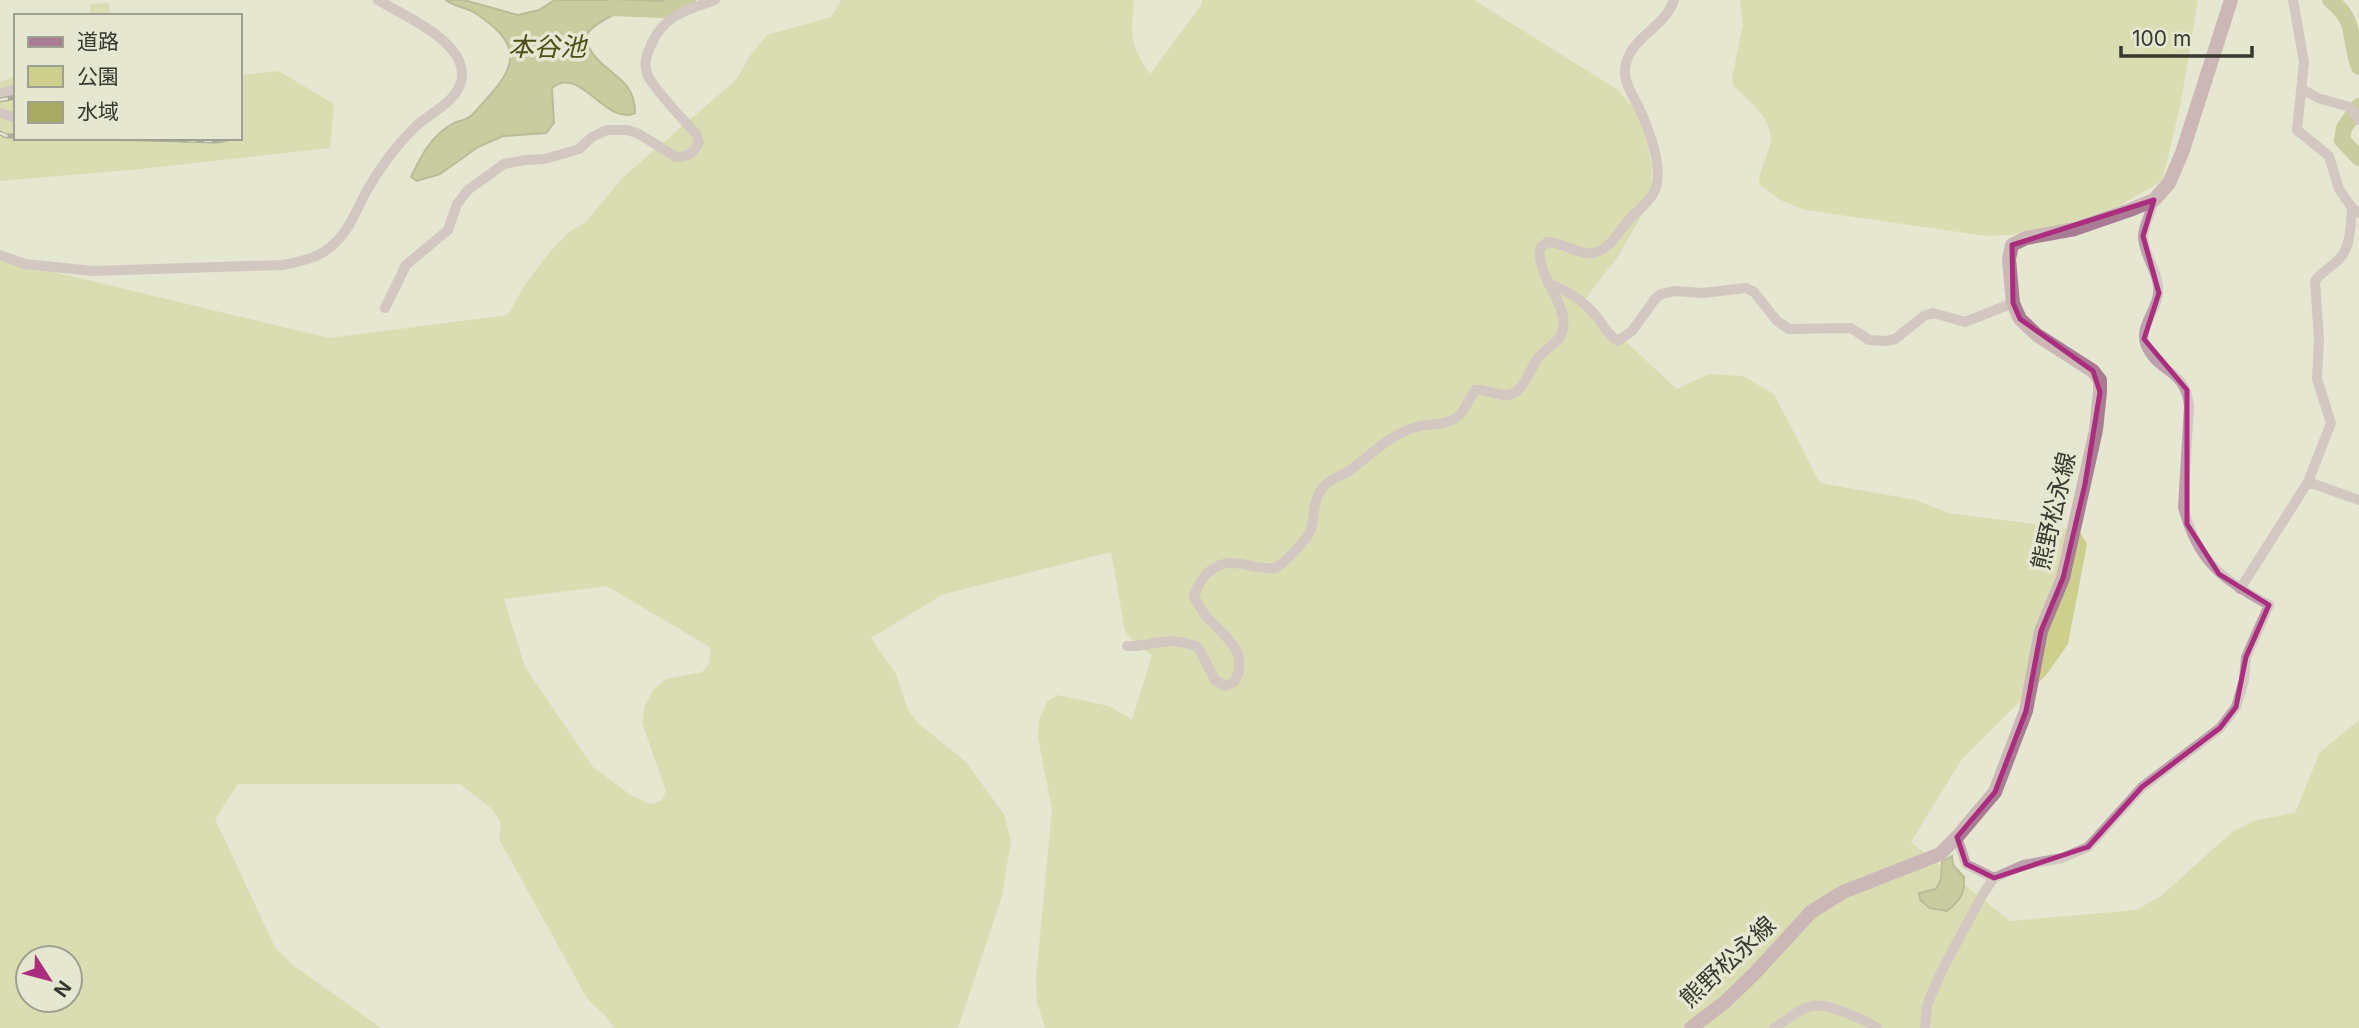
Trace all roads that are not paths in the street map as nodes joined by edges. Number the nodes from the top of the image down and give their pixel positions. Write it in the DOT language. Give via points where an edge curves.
graph roads {
  1 [pos="378,0"];
  2 [pos="715,0"];
  3 [pos="1674,0"];
  4 [pos="2231,0"];
  5 [pos="2293,0"];
  6 [pos="2302,89"];
  7 [pos="2356,116"];
  8 [pos="2154,200"];
  9 [pos="2356,211"];
  10 [pos="0,255"];
  11 [pos="1548,284"];
  12 [pos="2013,303"];
  13 [pos="385,308"];
  14 [pos="2308,482"];
  15 [pos="2359,500"];
  16 [pos="2240,589"];
  17 [pos="1127,646"];
  18 [pos="1958,837"];
  19 [pos="1994,878"];
  20 [pos="1691,1028"];
  21 [pos="1774,1028"];
  22 [pos="1877,1028"];
  23 [pos="1925,1028"];
  1 -- 10 [label="street" via="445,40 463,74 452,98 415,128 383,163 350,224 321,254 284,265 93,271 25,264"];
  2 -- 13 [label="street" via="679,14 657,29 645,58 649,78 697,135 695,150 677,157 639,134 607,130 579,149 504,164 468,190 457,204 448,230 405,265"];
  3 -- 11 [label="street" via="1659,25 1631,51 1625,71 1643,116 1659,182 1599,252 1589,254 1555,242 1540,248 1539,261"];
  4 -- 8 [label="main road" via="2182,153 2169,183"];
  5 -- 6 [label="street" via="2304,62"];
  6 -- 7 [label="street" via="2350,107"];
  6 -- 9 [label="street" via="2297,130 2329,156 2334,180"];
  8 -- 12 [label="main road, 熊野松永線" via="2075,229 2012,245"];
  8 -- 16 [label="street" via="2143,236 2159,293 2144,339 2156,360 2188,390 2183,507 2187,524 2205,558"];
  9 -- 14 [label="street" via="2348,248 2315,281 2317,379 2331,423"];
  11 -- 12 [label="street" via="1567,290 1584,303 1618,341 1632,331 1655,299 1675,291 1746,288 1789,329 1850,328 1869,340 1886,341 1933,313 1965,322"];
  11 -- 17 [label="street" via="1561,306 1562,333 1539,355 1514,394 1475,390 1459,416 1449,422 1403,433 1330,481 1314,502 1311,530 1276,568 1242,563 1216,566 1196,589 1199,606 1238,655 1241,668 1234,682 1225,686 1216,680 1198,647 1164,641"];
  12 -- 18 [label="main road, 熊野松永線" via="2020,319 2037,335 2100,380 2097,418 2063,578 2041,631 2026,711 1995,792"];
  14 -- 15 [label="street"];
  14 -- 16 [label="street"];
  16 -- 19 [label="street" via="2269,605 2246,657 2236,707 2220,728 2142,787 2088,847"];
  18 -- 19 [label="street" via="1966,864"];
  18 -- 20 [label="main road, 熊野松永線" via="1940,854 1843,892 1811,912 1726,1002"];
  19 -- 23 [label="street" via="1942,970 1927,1005"];
  21 -- 22 [label="street" via="1814,1004 1825,1004"];
}
